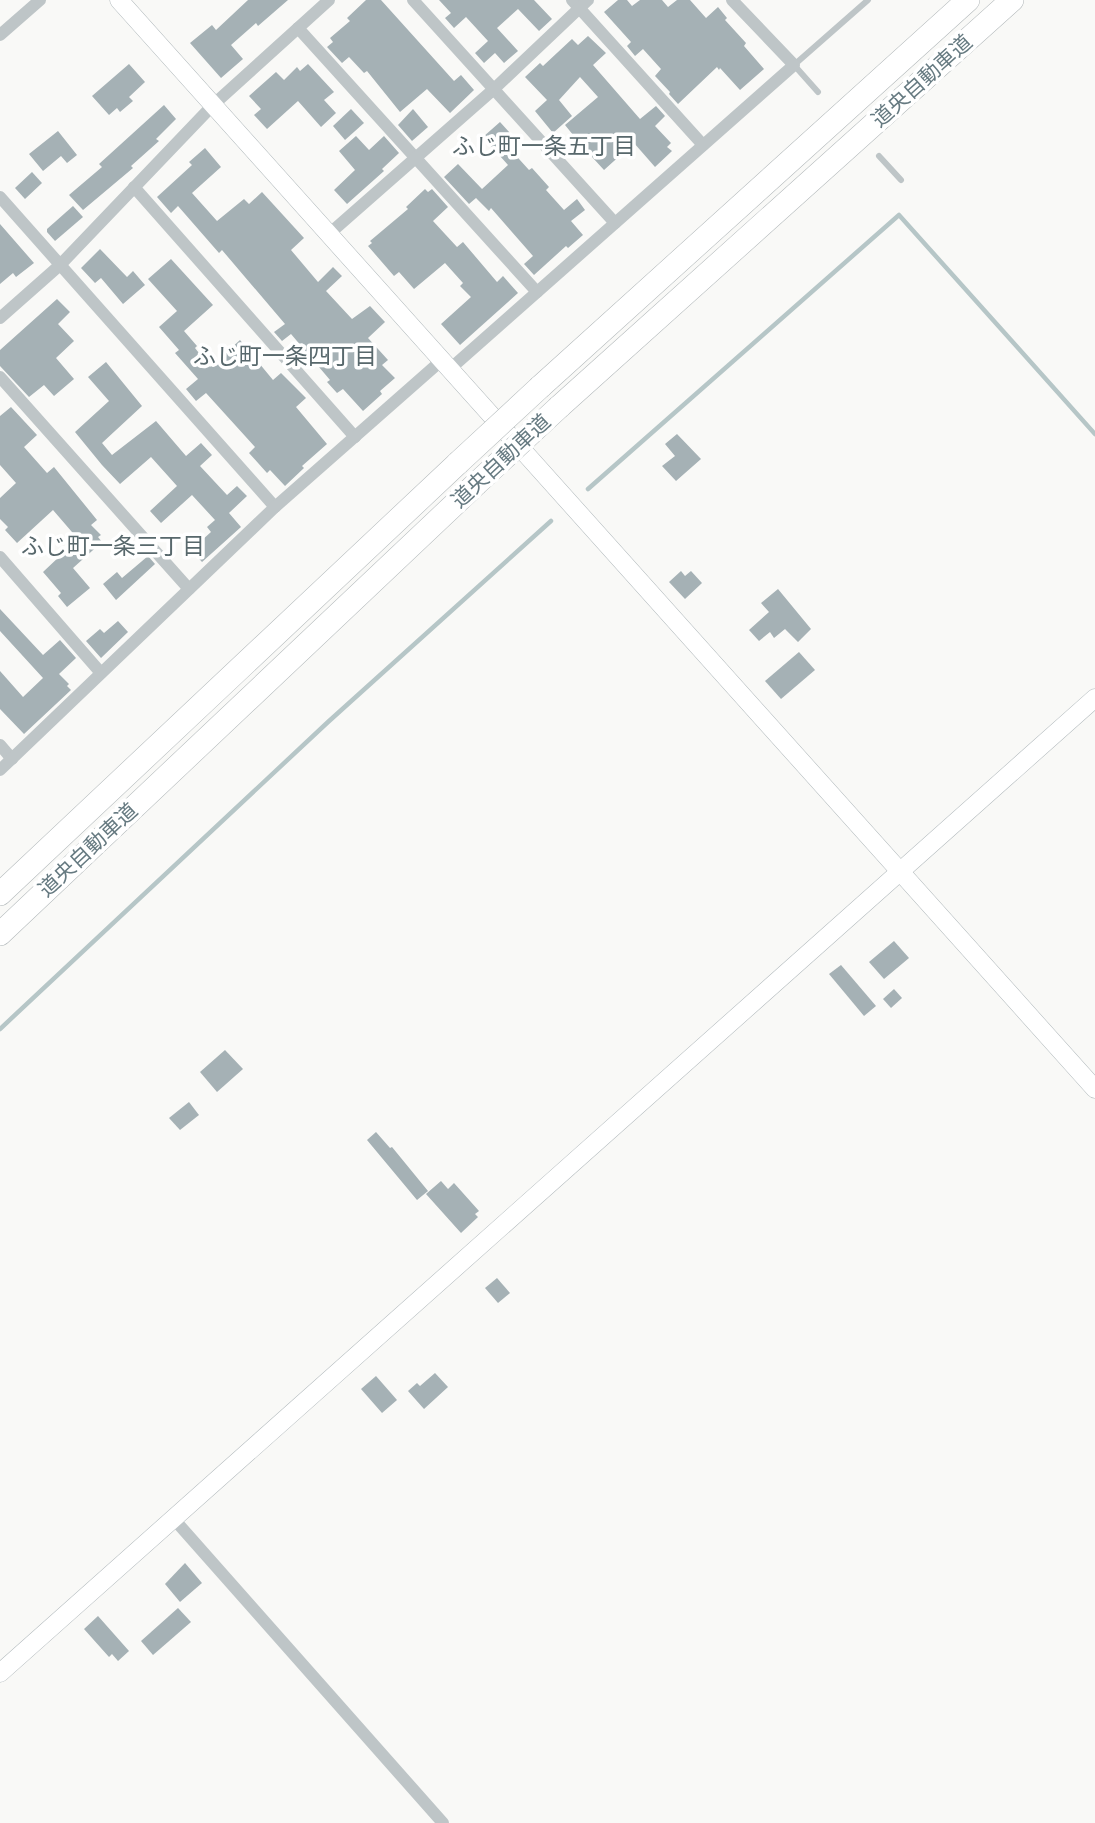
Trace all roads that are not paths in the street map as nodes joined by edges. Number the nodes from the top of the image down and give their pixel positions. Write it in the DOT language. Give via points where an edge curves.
graph roads {
  1 [pos="40,0"];
  2 [pos="119,0"];
  3 [pos="329,0"];
  4 [pos="413,0"];
  5 [pos="868,0"];
  6 [pos="968,0"];
  7 [pos="1012,0"];
  8 [pos="579,3"];
  9 [pos="741,3"];
  10 [pos="298,28"];
  11 [pos="0,35"];
  12 [pos="794,65"];
  13 [pos="494,89"];
  14 [pos="818,92"];
  15 [pos="213,105"];
  16 [pos="703,145"];
  17 [pos="878,156"];
  18 [pos="415,158"];
  19 [pos="901,180"];
  20 [pos="134,187"];
  21 [pos="0,197"];
  22 [pos="615,223"];
  23 [pos="329,234"];
  24 [pos="60,265"];
  25 [pos="537,292"];
  26 [pos="0,318"];
  27 [pos="446,364"];
  28 [pos="0,377"];
  29 [pos="355,437"];
  30 [pos="275,507"];
  31 [pos="0,557"];
  32 [pos="189,589"];
  33 [pos="101,673"];
  34 [pos="1095,698"];
  35 [pos="0,745"];
  36 [pos="12,759"];
  37 [pos="0,770"];
  38 [pos="901,871"];
  39 [pos="0,894"];
  40 [pos="0,934"];
  41 [pos="1095,1089"];
  42 [pos="173,1518"];
  43 [pos="0,1673"];
  44 [pos="443,1823"];
  1 -- 11 [label="street"];
  2 -- 15 [label="street"];
  3 -- 10 [label="street"];
  4 -- 13 [label="street"];
  5 -- 12 [label="lane"];
  6 -- 39 [label="highway, 道央自動車道, bridge" via="540,387"];
  7 -- 40 [label="highway, 道央自動車道, bridge" via="559,407"];
  8 -- 13 [label="street"];
  8 -- 16 [label="street"];
  9 -- 12 [label="street"];
  10 -- 15 [label="street"];
  10 -- 18 [label="street"];
  12 -- 14 [label="lane"];
  12 -- 16 [label="street"];
  13 -- 18 [label="street"];
  13 -- 22 [label="street"];
  15 -- 20 [label="street"];
  15 -- 23 [label="street"];
  16 -- 22 [label="street"];
  17 -- 19 [label="lane"];
  18 -- 23 [label="street"];
  18 -- 25 [label="street"];
  20 -- 24 [label="street"];
  20 -- 29 [label="street"];
  21 -- 24 [label="street"];
  22 -- 25 [label="street"];
  23 -- 27 [label="street"];
  24 -- 26 [label="street"];
  24 -- 30 [label="street"];
  25 -- 27 [label="street"];
  27 -- 29 [label="street"];
  27 -- 38 [label="street"];
  28 -- 32 [label="street"];
  29 -- 30 [label="street"];
  30 -- 32 [label="street"];
  31 -- 33 [label="street"];
  32 -- 33 [label="street"];
  33 -- 36 [label="street"];
  34 -- 38 [label="street"];
  35 -- 36 [label="street"];
  36 -- 37 [label="street"];
  38 -- 41 [label="street"];
  38 -- 42 [label="street"];
  42 -- 43 [label="street"];
  42 -- 44 [label="street"];
}
